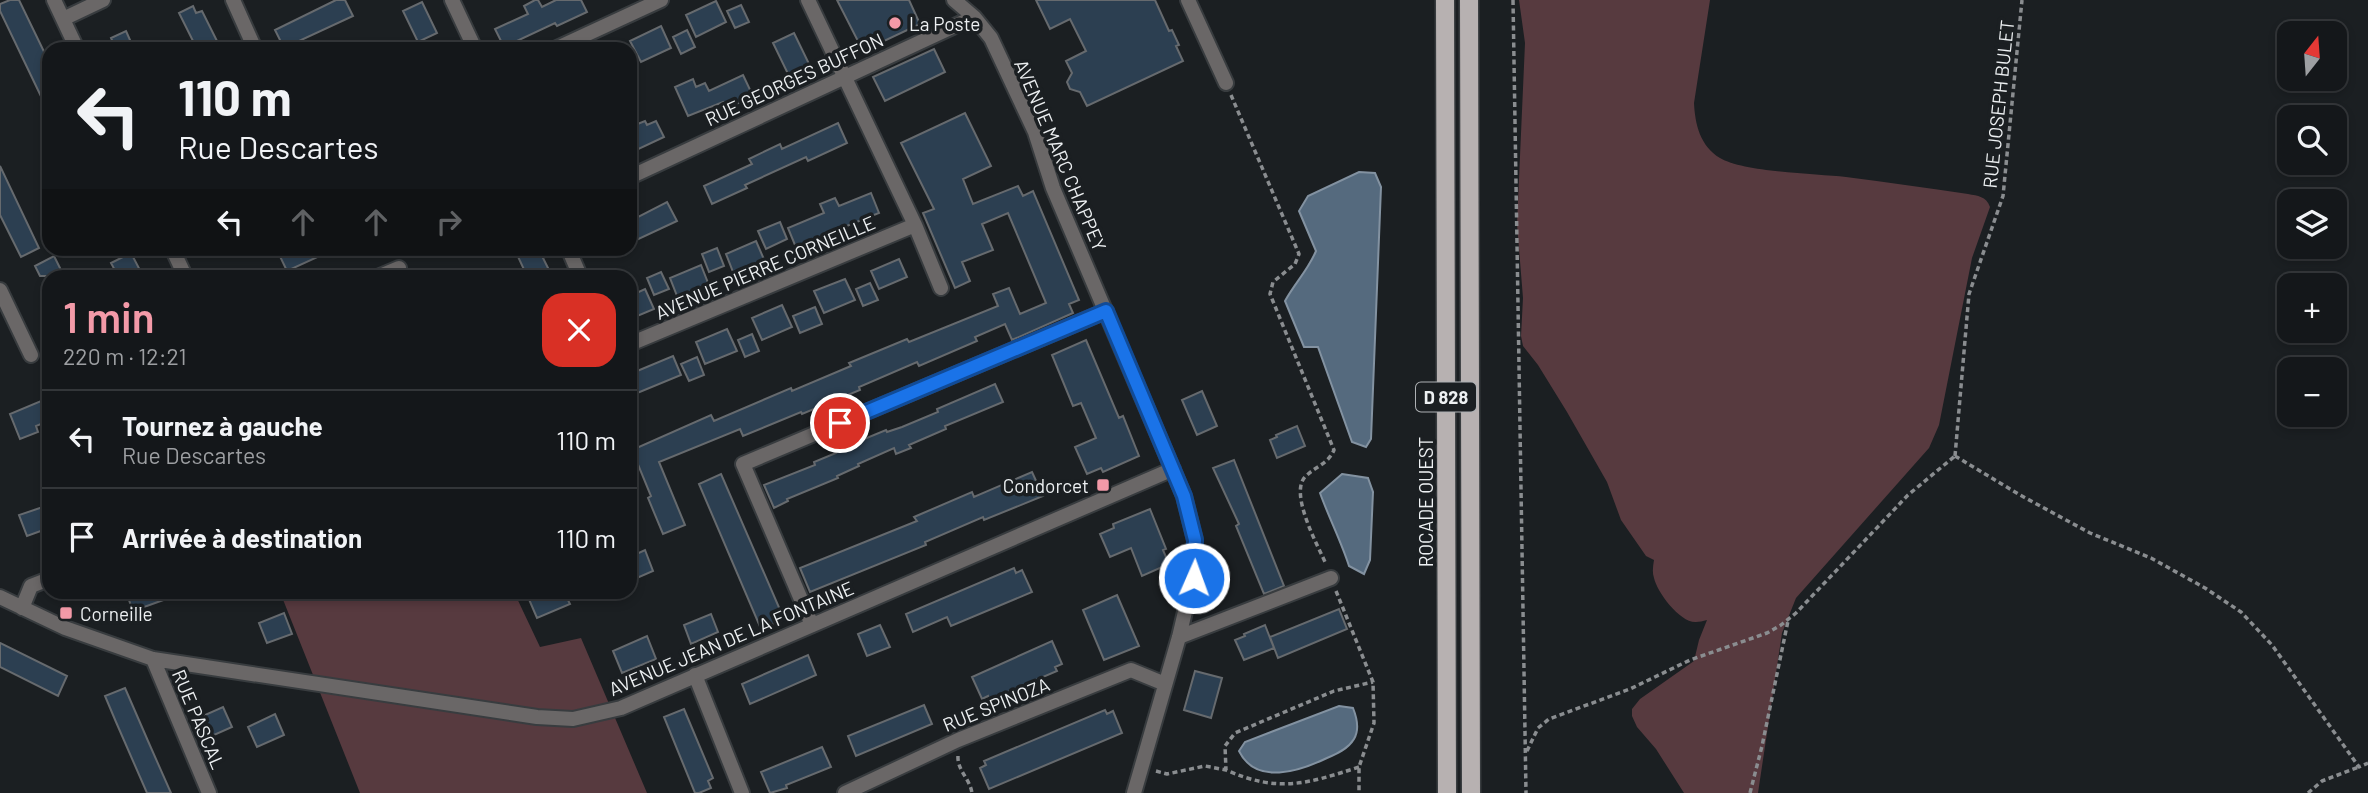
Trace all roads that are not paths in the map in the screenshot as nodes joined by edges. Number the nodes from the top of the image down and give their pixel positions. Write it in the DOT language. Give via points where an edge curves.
graph roads {
  1 [pos="54,0"];
  2 [pos="103,0"];
  3 [pos="233,0"];
  4 [pos="452,0"];
  5 [pos="661,0"];
  6 [pos="808,0"];
  7 [pos="954,0"];
  8 [pos="976,0"];
  9 [pos="1188,0"];
  10 [pos="1446,0"];
  11 [pos="1469,0"];
  12 [pos="974,17"];
  13 [pos="63,19"];
  14 [pos="74,42"];
  15 [pos="252,42"];
  16 [pos="472,42"];
  17 [pos="570,42"];
  18 [pos="845,77"];
  19 [pos="1226,83"];
  20 [pos="637,174"];
  21 [pos="915,225"];
  22 [pos="399,268"];
  23 [pos="394,270"];
  24 [pos="942,288"];
  25 [pos="0,290"];
  26 [pos="1106,311"];
  27 [pos="637,341"];
  28 [pos="31,355"];
  29 [pos="1173,469"];
  30 [pos="1331,578"];
  31 [pos="42,582"];
  32 [pos="0,597"];
  33 [pos="22,608"];
  34 [pos="812,625"];
  35 [pos="1179,637"];
  36 [pos="153,659"];
  37 [pos="695,676"];
  38 [pos="1165,684"];
  39 [pos="209,793"];
  40 [pos="742,793"];
  41 [pos="845,793"];
  42 [pos="1134,793"];
  43 [pos="1447,793"];
  44 [pos="1471,793"];
  1 -- 13 [label="street"];
  2 -- 13 [label="street"];
  3 -- 15 [label="street"];
  4 -- 16 [label="street"];
  5 -- 17 [label="street"];
  6 -- 18 [label="street"];
  7 -- 12 [label="street, AVENUE MARC CHAPPEY"];
  8 -- 12 [label="street"];
  9 -- 19 [label="street"];
  10 -- 43 [label="main road, ROCADE OUEST / D 828"];
  11 -- 44 [label="main road, D 828"];
  12 -- 18 [label="street, RUE GEORGES BUFFON"];
  12 -- 26 [label="street, AVENUE MARC CHAPPEY" via="991,38 1035,132 1053,188"];
  13 -- 14 [label="street"];
  18 -- 20 [label="street, RUE GEORGES BUFFON"];
  18 -- 21 [label="street"];
  21 -- 24 [label="street"];
  21 -- 27 [label="street, AVENUE PIERRE CORNEILLE"];
  22 -- 23 [label="street"];
  25 -- 28 [label="street"];
  26 -- 29 [label="street, AVENUE MARC CHAPPEY"];
  26 -- 34 [label="street" via="743,464"];
  29 -- 34 [label="street, AVENUE JEAN DE LA FONTAINE"];
  29 -- 35 [label="street, AVENUE MARC CHAPPEY" via="1195,540 1194,578"];
  30 -- 35 [label="street"];
  31 -- 33 [label="street" via="31,586"];
  32 -- 33 [label="street, AVENUE JEAN DE LA FONTAINE"];
  33 -- 36 [label="street, AVENUE JEAN DE LA FONTAINE"];
  34 -- 37 [label="street, AVENUE JEAN DE LA FONTAINE"];
  35 -- 38 [label="street, AVENUE MARC CHAPPEY"];
  36 -- 37 [label="street, AVENUE JEAN DE LA FONTAINE" via="573,719 621,708"];
  36 -- 39 [label="street, RUE PASCAL"];
  37 -- 40 [label="street"];
  38 -- 41 [label="street, RUE SPINOZA" via="1131,670 958,740"];
  38 -- 42 [label="street, AVENUE MARC CHAPPEY"];
}
